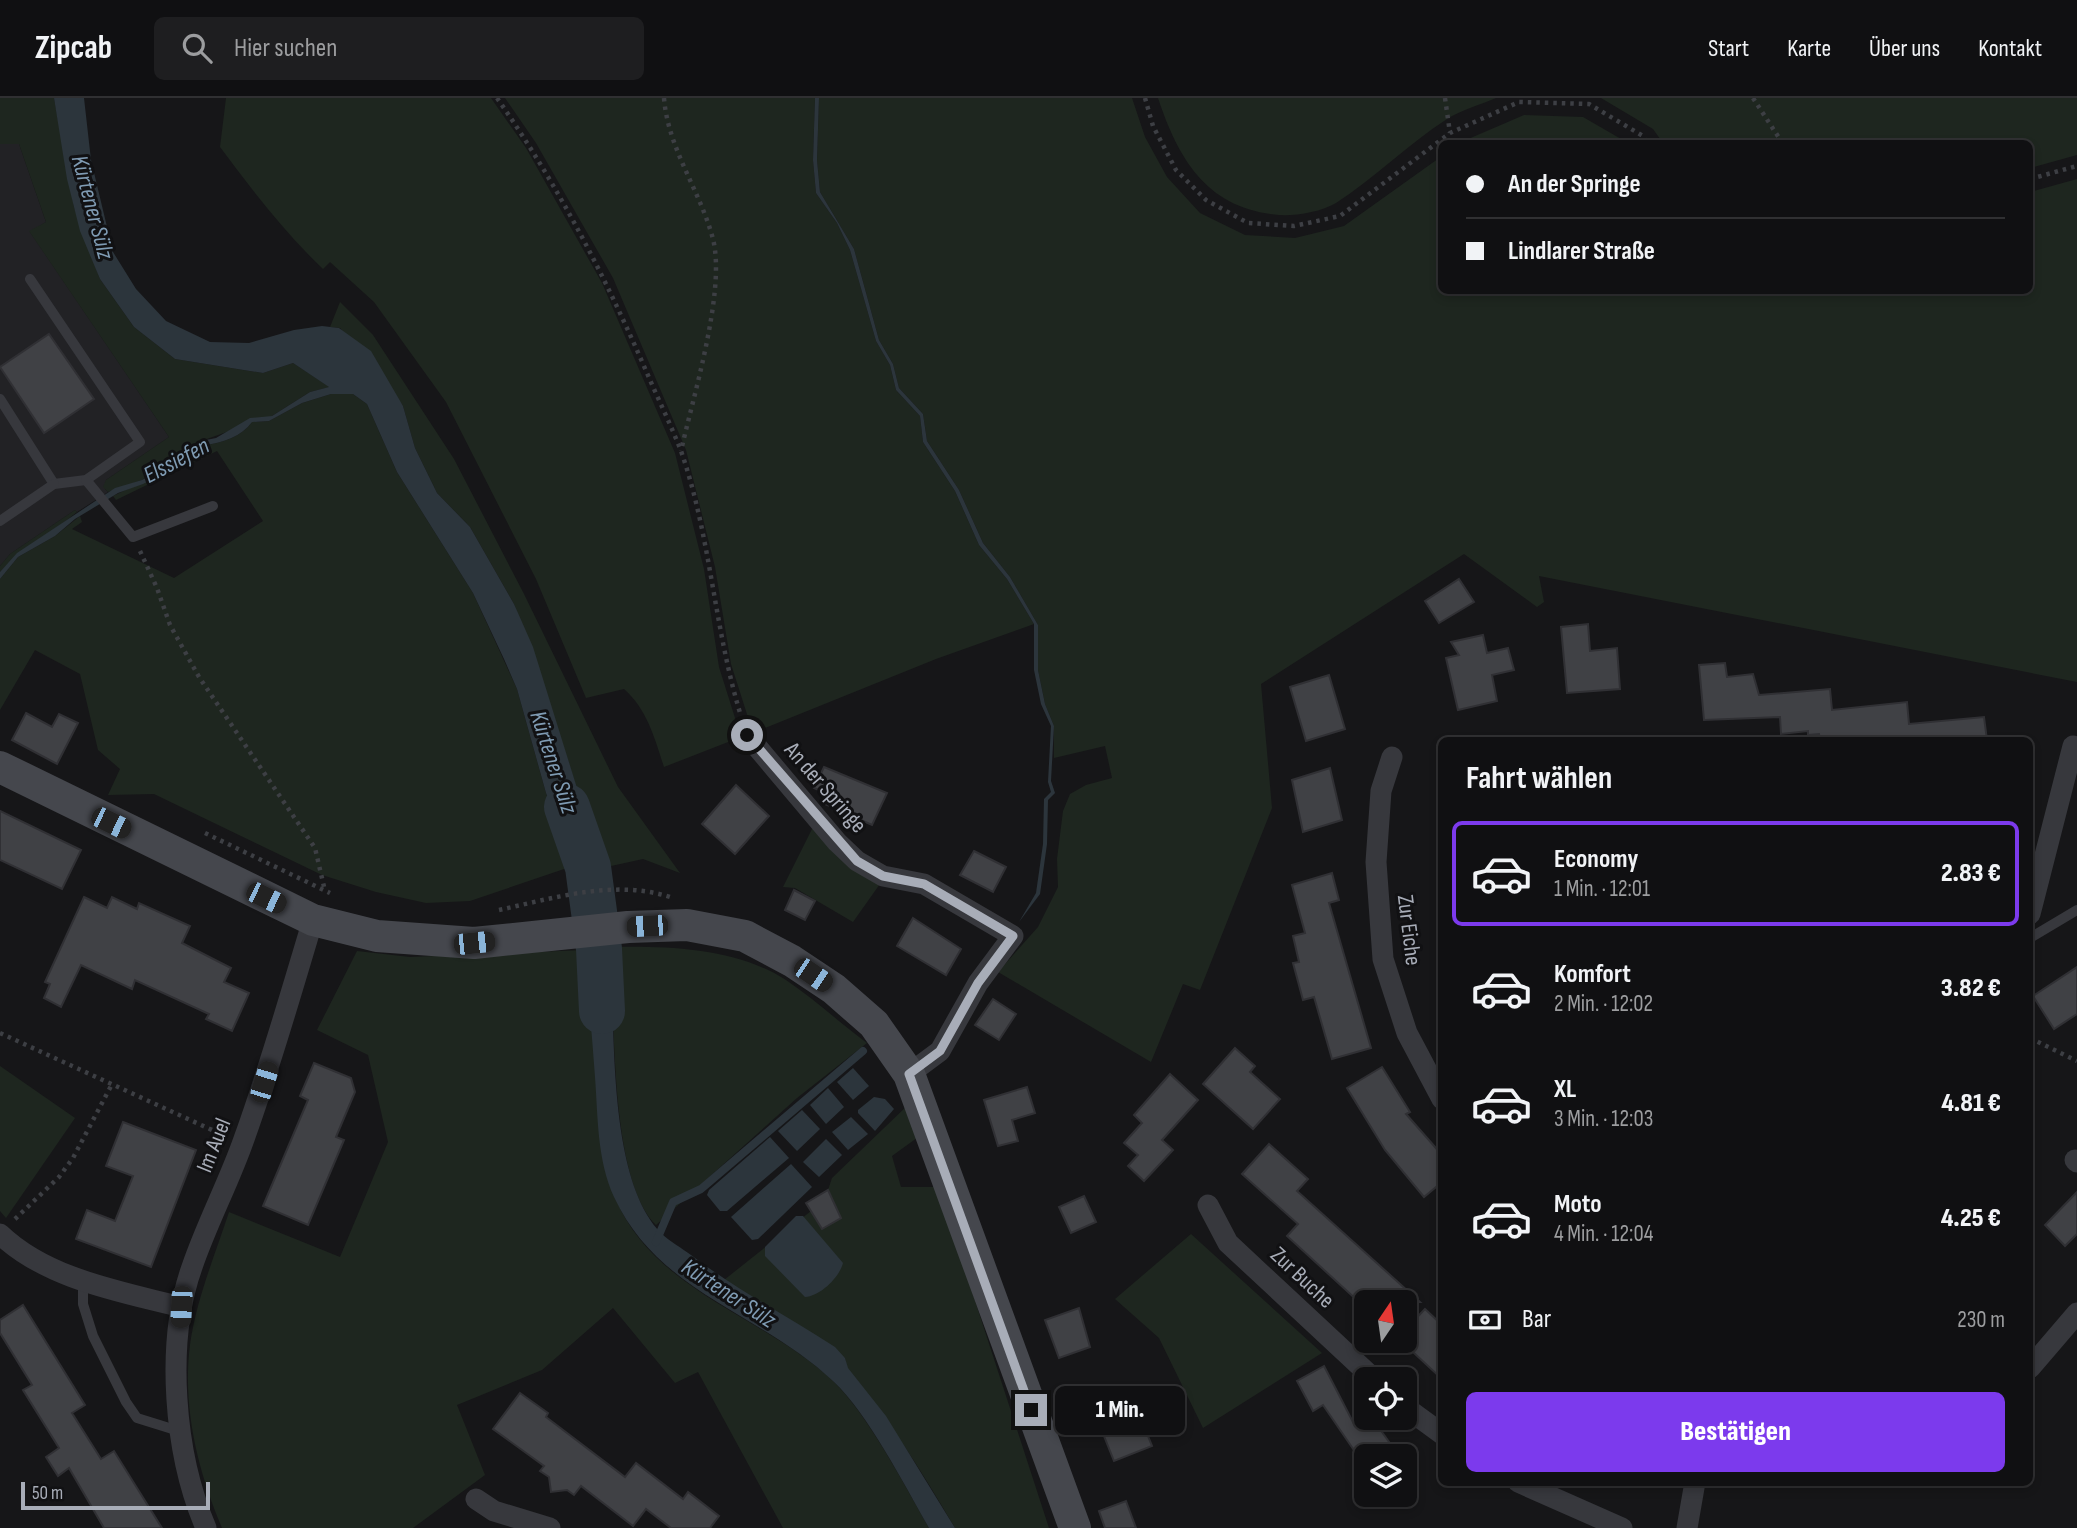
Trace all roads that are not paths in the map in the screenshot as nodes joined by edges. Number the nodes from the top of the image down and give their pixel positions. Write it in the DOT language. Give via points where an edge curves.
graph roads {
  1 [pos="30,279"];
  2 [pos="0,399"];
  3 [pos="86,480"];
  4 [pos="54,484"];
  5 [pos="213,506"];
  6 [pos="0,521"];
  7 [pos="747,735"];
  8 [pos="2073,746"];
  9 [pos="1392,757"];
  10 [pos="0,767"];
  11 [pos="2036,869"];
  12 [pos="2033,892"];
  13 [pos="2077,910"];
  14 [pos="313,920"];
  15 [pos="2033,936"];
  16 [pos="909,1074"];
  17 [pos="1438,1091"];
  18 [pos="1208,1205"];
  19 [pos="1,1235"];
  20 [pos="83,1279"];
  21 [pos="181,1307"];
  22 [pos="2077,1313"];
  23 [pos="2033,1364"];
  24 [pos="1361,1367"];
  25 [pos="1417,1416"];
  26 [pos="1438,1431"];
  27 [pos="182,1432"];
  28 [pos="1527,1486"];
  29 [pos="1694,1486"];
  30 [pos="476,1499"];
  31 [pos="206,1528"];
  32 [pos="550,1528"];
  33 [pos="1075,1528"];
  34 [pos="1622,1528"];
  35 [pos="1686,1528"];
  1 -- 3 [label="lane" via="140,442"];
  2 -- 4 [label="lane"];
  3 -- 4 [label="lane"];
  3 -- 5 [label="lane" via="133,537"];
  4 -- 6 [label="lane"];
  7 -- 16 [label="street, An der Springe" via="857,861 883,876 924,884 1013,936 978,983 940,1051"];
  8 -- 11 [label="street"];
  9 -- 17 [label="street, Zur Eiche" via="1381,791 1376,862 1383,959 1407,1033"];
  10 -- 14 [label="main road"];
  11 -- 12 [label="street"];
  13 -- 15 [label="lane"];
  14 -- 16 [label="main road" via="425,942 474,943 687,925 745,936 834,989 874,1024"];
  14 -- 21 [label="street, Im Auel" via="243,1144 208,1225"];
  16 -- 33 [label="main road"];
  18 -- 24 [label="street, Zur Buche" via="1228,1244"];
  19 -- 20 [label="street" via="49,1268"];
  20 -- 21 [label="street"];
  20 -- 27 [label="lane" via="83,1304 93,1336 125,1402 137,1418"];
  21 -- 27 [label="street, Im Auel" via="176,1394"];
  22 -- 23 [label="street"];
  25 -- 26 [label="street"];
  27 -- 31 [label="street, Im Auel" via="189,1476"];
  28 -- 34 [label="street"];
  29 -- 35 [label="street"];
  30 -- 32 [label="street" via="494,1511"];
}
